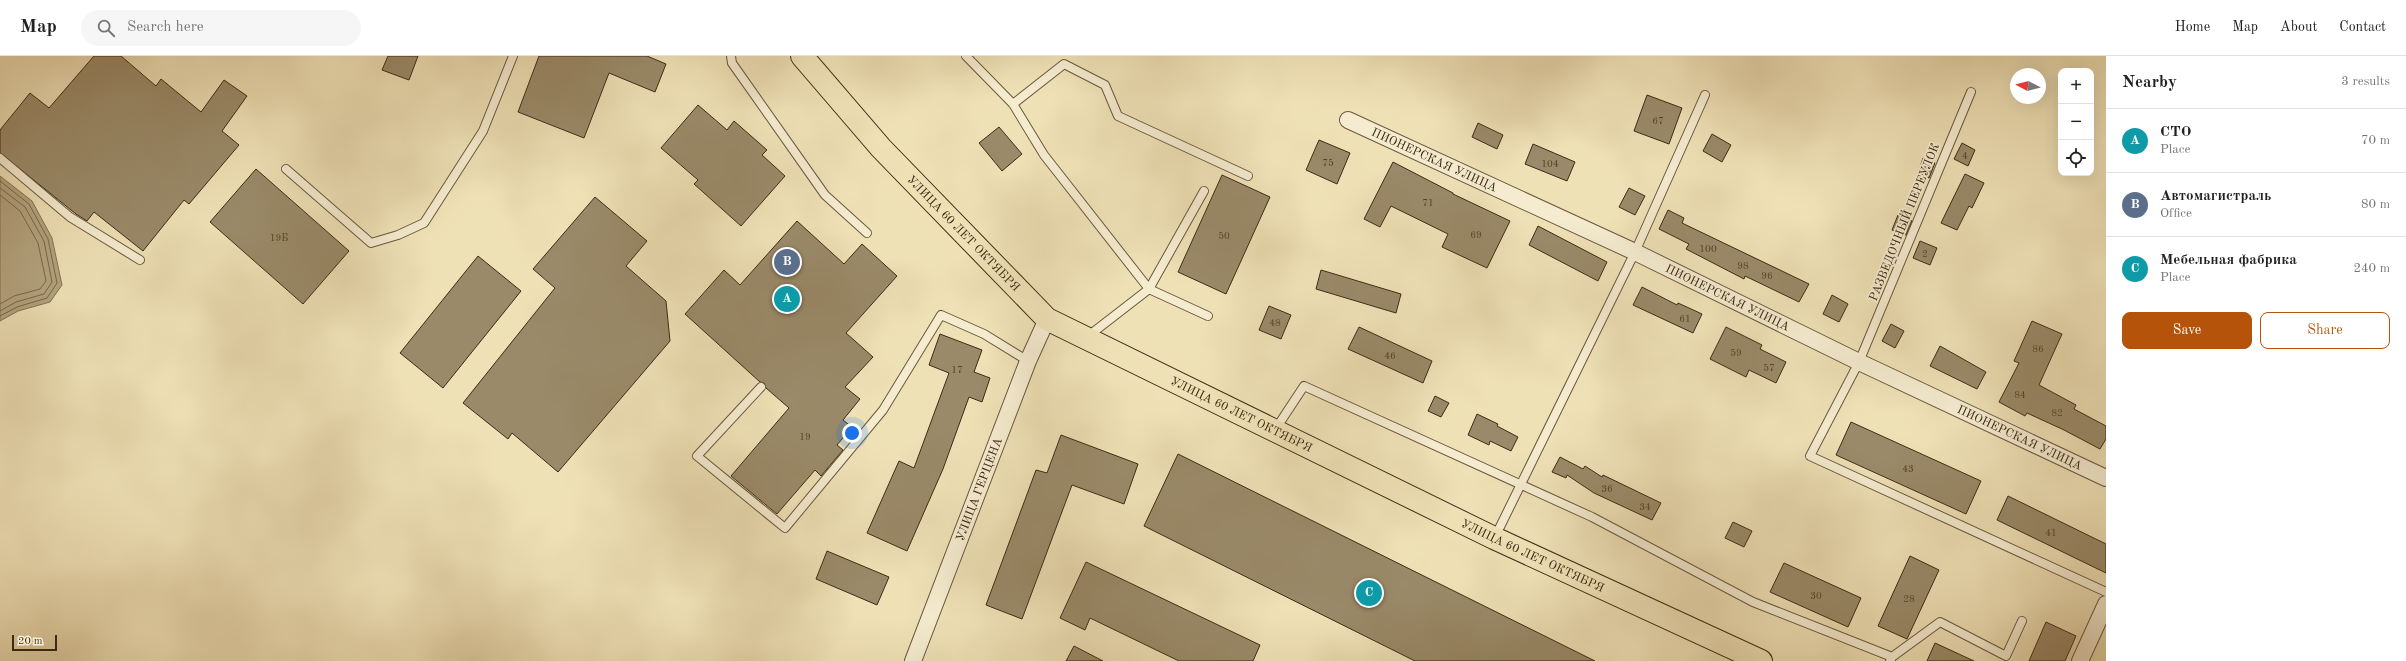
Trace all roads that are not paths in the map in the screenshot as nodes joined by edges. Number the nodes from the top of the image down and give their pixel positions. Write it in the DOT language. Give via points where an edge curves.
graph roads {
  1 [pos="514,56"];
  2 [pos="731,56"];
  3 [pos="802,56"];
  4 [pos="966,56"];
  5 [pos="1971,92"];
  6 [pos="1705,95"];
  7 [pos="1013,104"];
  8 [pos="1348,120"];
  9 [pos="0,158"];
  10 [pos="286,169"];
  11 [pos="1248,176"];
  12 [pos="1204,191"];
  13 [pos="867,233"];
  14 [pos="1635,252"];
  15 [pos="140,260"];
  16 [pos="1149,290"];
  17 [pos="1208,316"];
  18 [pos="1048,319"];
  19 [pos="1086,338"];
  20 [pos="1028,361"];
  21 [pos="1859,362"];
  22 [pos="761,387"];
  23 [pos="1275,430"];
  24 [pos="2106,478"];
  25 [pos="1521,486"];
  26 [pos="1494,538"];
  27 [pos="2106,592"];
  28 [pos="2106,604"];
  29 [pos="2022,621"];
  30 [pos="1891,659"];
  31 [pos="913,661"];
  32 [pos="1761,661"];
  33 [pos="2080,661"];
  1 -- 10 [label="lane" via="483,131 424,223 398,235 371,243"];
  2 -- 13 [label="lane" via="732,63 825,195"];
  3 -- 18 [label="main road, УЛИЦА 60 ЛЕТ ОКТЯБРЯ" via="881,148"];
  4 -- 7 [label="lane"];
  5 -- 21 [label="lane, РАЗВЕДОЧНЫЙ ПЕРЕУЛОК"];
  6 -- 14 [label="lane"];
  7 -- 11 [label="lane" via="1064,64 1105,85 1118,116"];
  7 -- 16 [label="lane" via="1044,155"];
  8 -- 14 [label="street, ПИОНЕРСКАЯ УЛИЦА"];
  9 -- 15 [label="lane" via="70,217"];
  12 -- 16 [label="lane"];
  14 -- 21 [label="street, ПИОНЕРСКАЯ УЛИЦА"];
  14 -- 25 [label="lane"];
  16 -- 17 [label="lane"];
  16 -- 19 [label="lane"];
  18 -- 19 [label="main road, УЛИЦА 60 ЛЕТ ОКТЯБРЯ"];
  18 -- 20 [label="street, УЛИЦА ГЕРЦЕНА"];
  19 -- 23 [label="main road, УЛИЦА 60 ЛЕТ ОКТЯБРЯ"];
  20 -- 22 [label="lane" via="984,334 941,315 883,410 785,528 697,456"];
  20 -- 31 [label="street, УЛИЦА ГЕРЦЕНА"];
  21 -- 24 [label="street, ПИОНЕРСКАЯ УЛИЦА"];
  21 -- 27 [label="lane, РАЗВЕДОЧНЫЙ ПЕРЕУЛОК" via="1810,456"];
  23 -- 25 [label="lane" via="1304,386"];
  23 -- 26 [label="main road, УЛИЦА 60 ЛЕТ ОКТЯБРЯ"];
  25 -- 26 [label="lane"];
  25 -- 30 [label="lane" via="1592,517 1754,602"];
  26 -- 32 [label="main road, УЛИЦА 60 ЛЕТ ОКТЯБРЯ"];
  28 -- 33 [label="street"];
  29 -- 30 [label="lane" via="2006,656 1940,622"];
}
